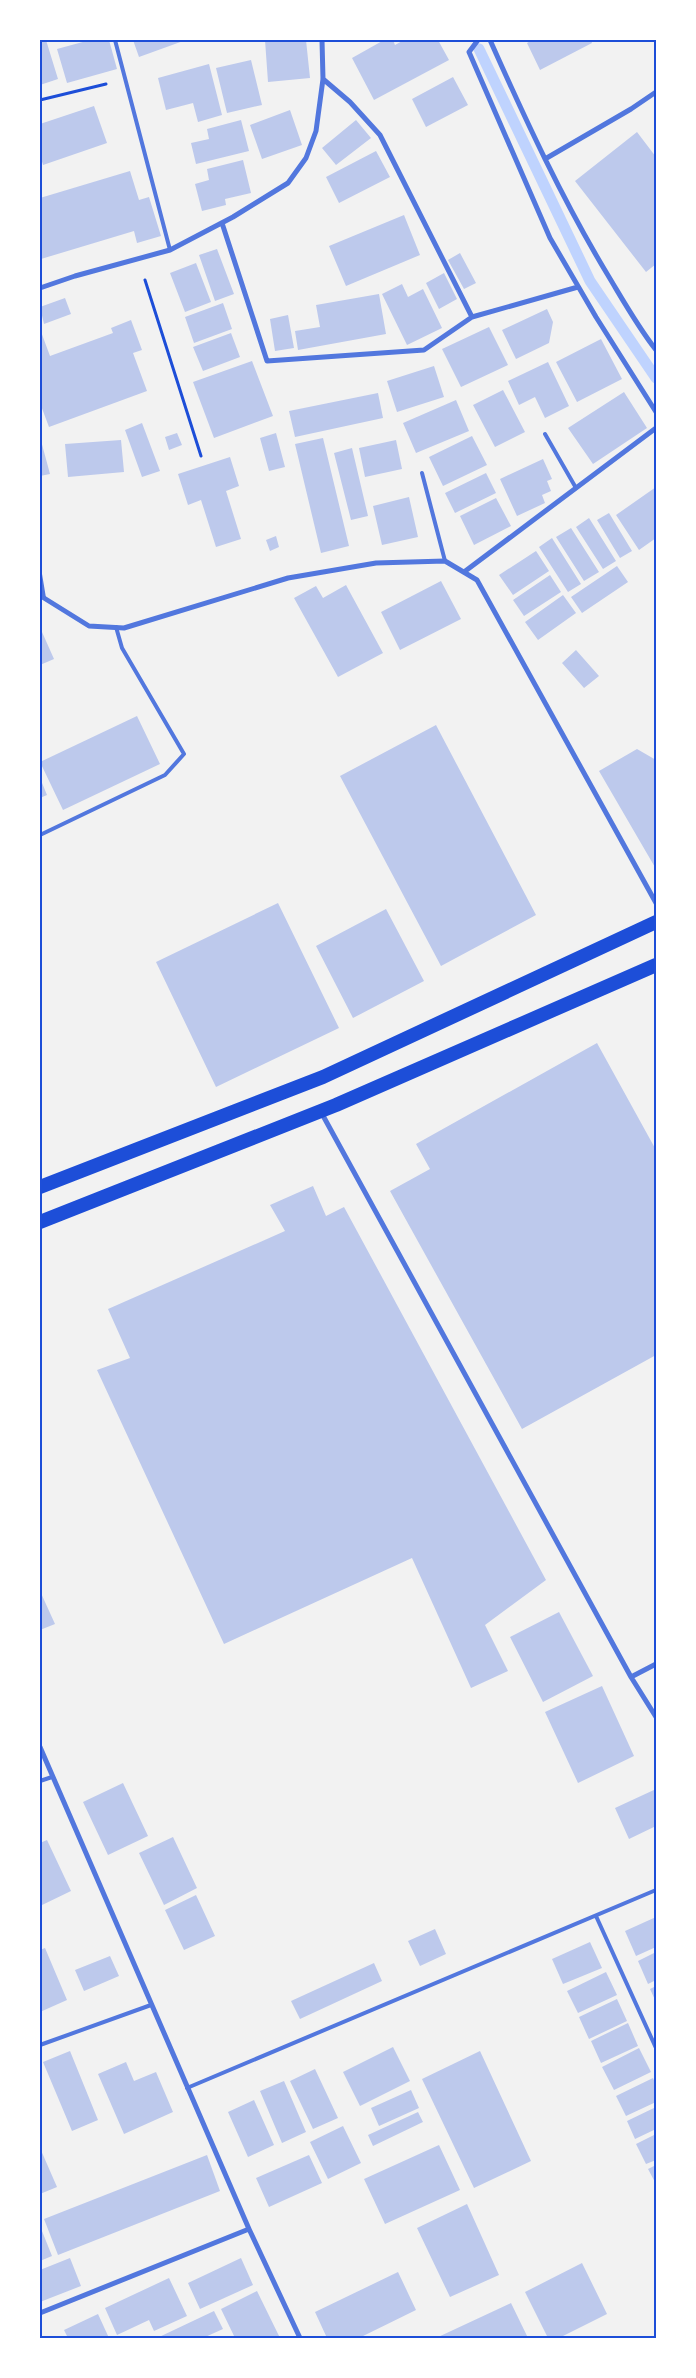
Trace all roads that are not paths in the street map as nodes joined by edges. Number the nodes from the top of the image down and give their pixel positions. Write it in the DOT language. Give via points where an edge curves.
graph roads {
  1 [pos="116,40"];
  2 [pos="322,40"];
  3 [pos="478,40"];
  4 [pos="490,40"];
  5 [pos="323,79"];
  6 [pos="656,92"];
  7 [pos="545,159"];
  8 [pos="222,223"];
  9 [pos="170,250"];
  10 [pos="578,287"];
  11 [pos="40,288"];
  12 [pos="472,317"];
  13 [pos="656,350"];
  14 [pos="656,412"];
  15 [pos="656,428"];
  16 [pos="545,434"];
  17 [pos="422,473"];
  18 [pos="576,488"];
  19 [pos="445,561"];
  20 [pos="464,572"];
  21 [pos="40,574"];
  22 [pos="44,598"];
  23 [pos="116,627"];
  24 [pos="40,835"];
  25 [pos="656,903"];
  26 [pos="656,922"];
  27 [pos="656,965"];
  28 [pos="320,1111"];
  29 [pos="40,1187"];
  30 [pos="40,1222"];
  31 [pos="656,1664"];
  32 [pos="631,1677"];
  33 [pos="656,1717"];
  34 [pos="40,1747"];
  35 [pos="52,1777"];
  36 [pos="40,1781"];
  37 [pos="656,1890"];
  38 [pos="596,1916"];
  39 [pos="151,2005"];
  40 [pos="40,2045"];
  41 [pos="656,2048"];
  42 [pos="187,2088"];
  43 [pos="249,2229"];
  44 [pos="40,2313"];
  45 [pos="300,2338"];
  1 -- 9 [label="lane"];
  2 -- 5 [label="street"];
  3 -- 10 [label="street" via="469,52 550,238"];
  4 -- 7 [label="street"];
  5 -- 8 [label="street" via="316,131 306,158 288,183"];
  5 -- 12 [label="street" via="350,102 380,135"];
  6 -- 7 [label="street"];
  7 -- 13 [label="street" via="577,224"];
  8 -- 9 [label="street"];
  8 -- 12 [label="street" via="268,362 424,350"];
  9 -- 11 [label="street"];
  10 -- 12 [label="street"];
  10 -- 14 [label="street"];
  15 -- 18 [label="street"];
  16 -- 18 [label="lane"];
  17 -- 19 [label="lane"];
  18 -- 20 [label="street"];
  19 -- 20 [label="street"];
  19 -- 23 [label="street" via="376,563 288,578 124,628"];
  20 -- 25 [label="street" via="477,580"];
  21 -- 22 [label="lane"];
  22 -- 23 [label="street" via="89,626"];
  23 -- 24 [label="lane" via="122,648 184,754 165,774"];
  26 -- 29 [label="highway" via="323,1077"];
  27 -- 28 [label="highway"];
  28 -- 30 [label="highway"];
  28 -- 32 [label="street"];
  31 -- 32 [label="street"];
  32 -- 33 [label="street"];
  34 -- 35 [label="street"];
  35 -- 36 [label="lane"];
  35 -- 39 [label="street"];
  37 -- 38 [label="lane"];
  38 -- 41 [label="lane"];
  38 -- 42 [label="lane"];
  39 -- 40 [label="lane"];
  39 -- 42 [label="street"];
  42 -- 43 [label="street"];
  43 -- 44 [label="street"];
  43 -- 45 [label="street"];
}
